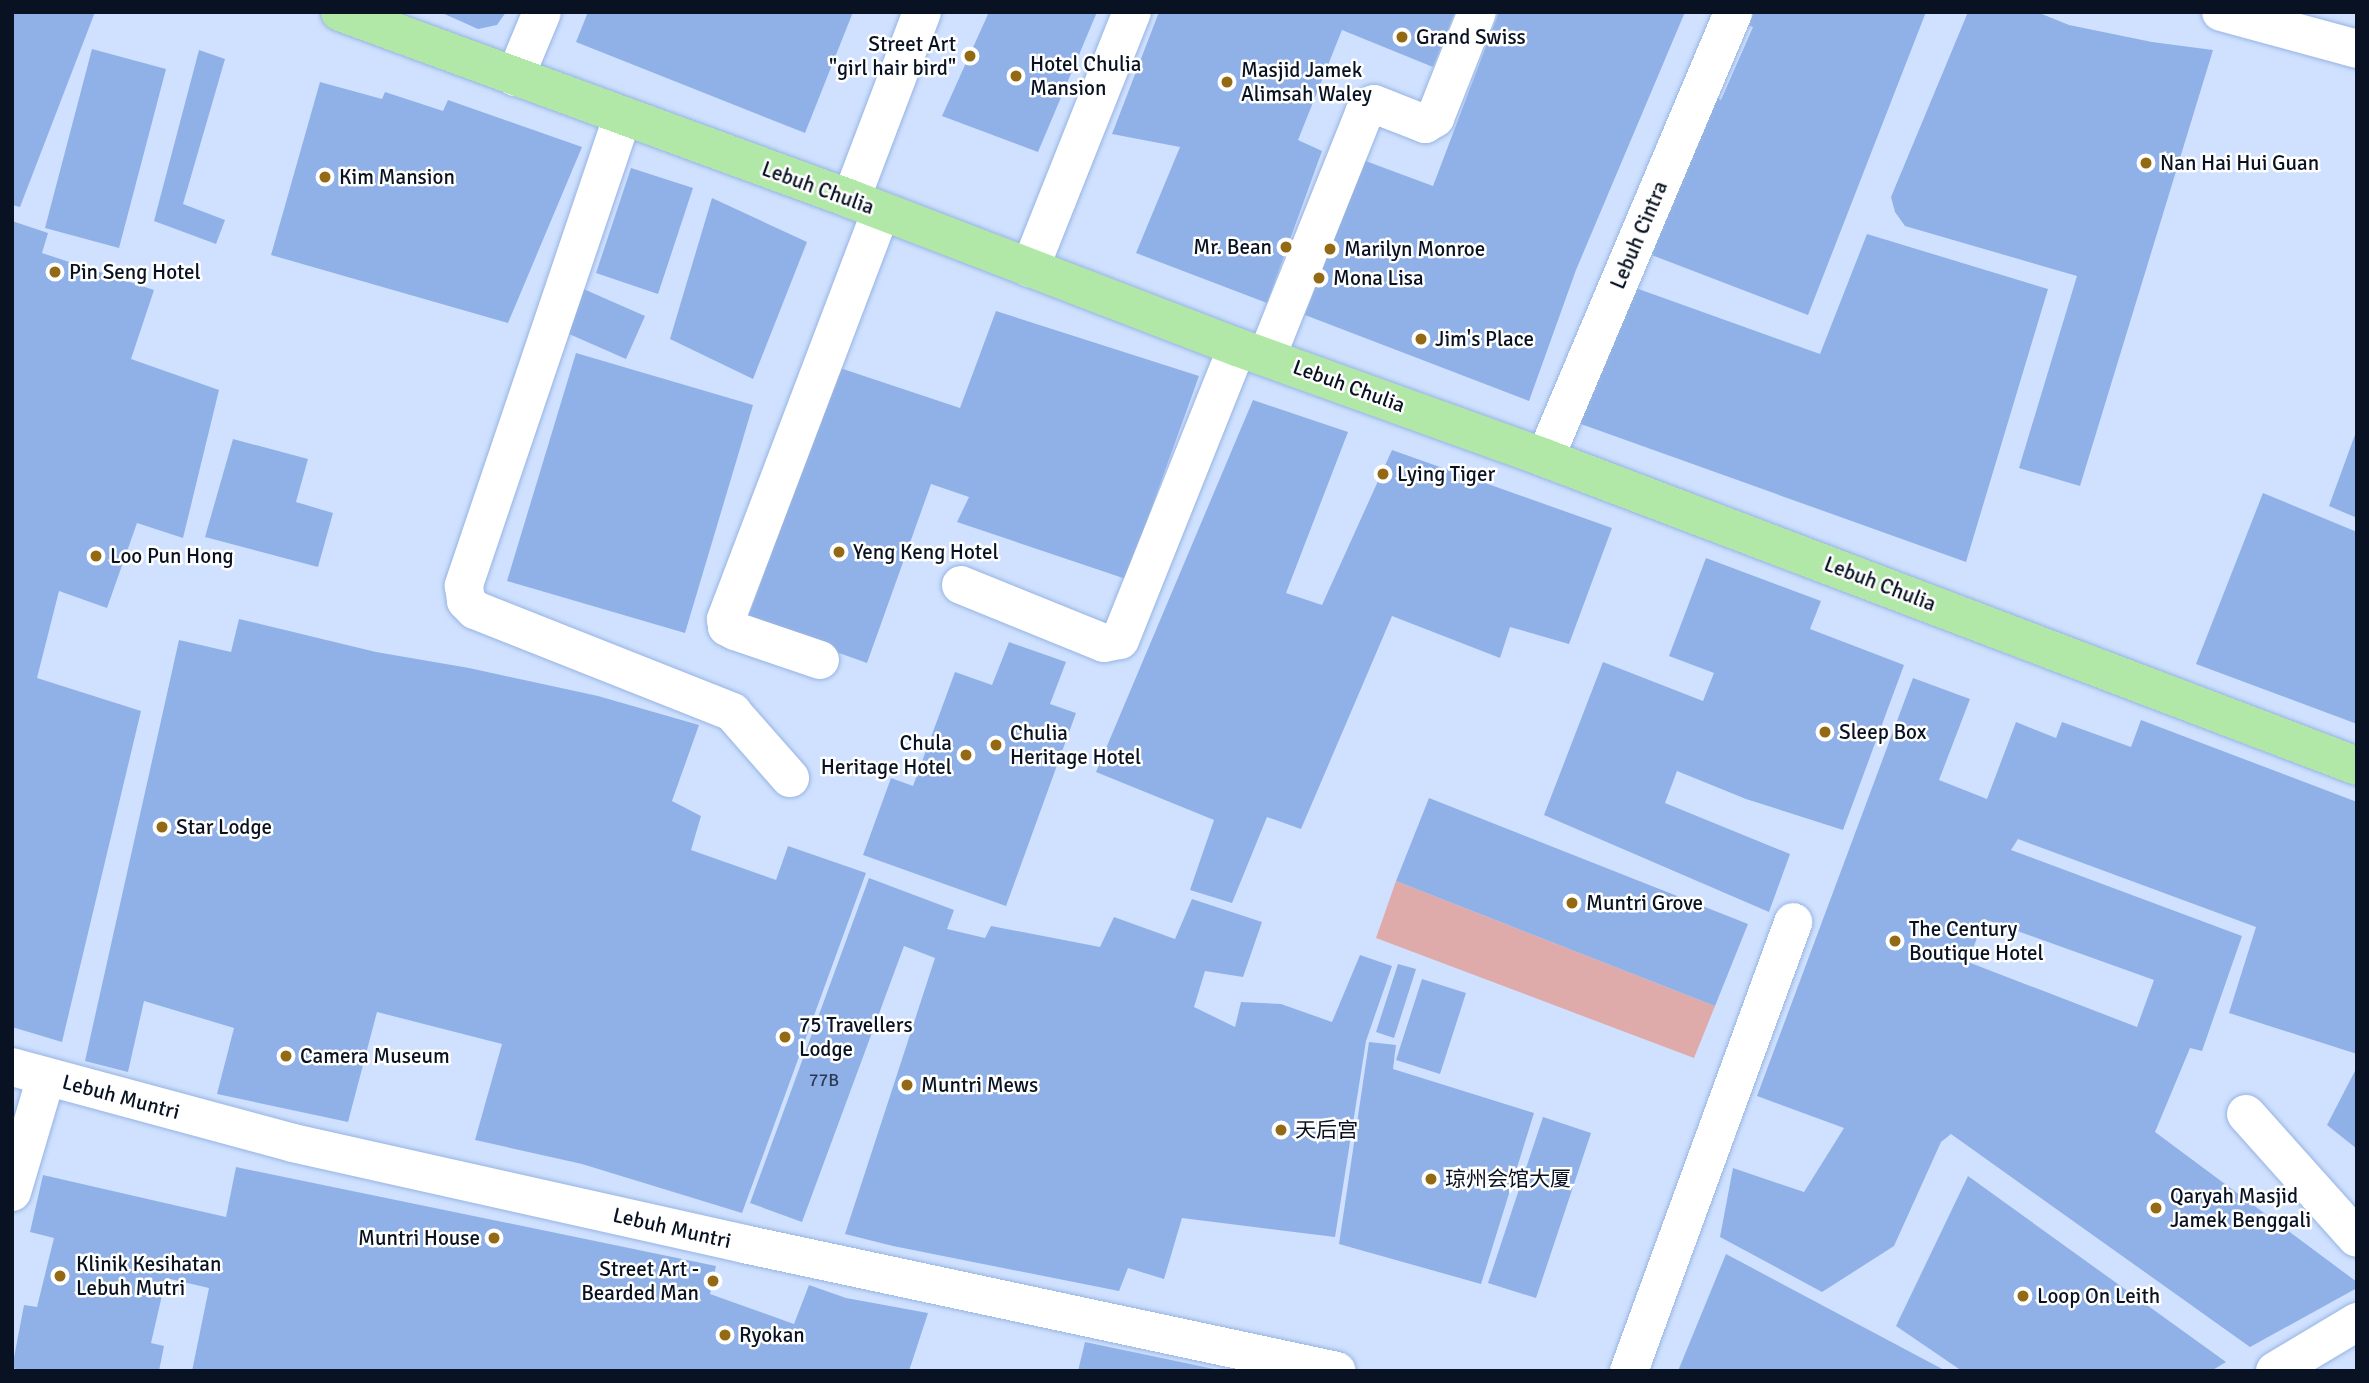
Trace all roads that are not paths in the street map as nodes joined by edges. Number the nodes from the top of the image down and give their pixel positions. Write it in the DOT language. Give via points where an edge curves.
graph roads {
  1 [pos="340,12"];
  2 [pos="542,12"];
  3 [pos="922,12"];
  4 [pos="1132,12"];
  5 [pos="1476,12"];
  6 [pos="1733,12"];
  7 [pos="2221,12"];
  8 [pos="2357,49"];
  9 [pos="515,77"];
  10 [pos="622,118"];
  11 [pos="866,206"];
  12 [pos="1030,268"];
  13 [pos="1252,352"];
  14 [pos="1545,458"];
  15 [pos="961,585"];
  16 [pos="820,660"];
  17 [pos="2357,766"];
  18 [pos="790,778"];
  19 [pos="1793,922"];
  20 [pos="29,1072"];
  21 [pos="2246,1114"];
  22 [pos="12,1192"];
  23 [pos="2357,1238"];
  24 [pos="2357,1322"];
  25 [pos="1337,1371"];
  26 [pos="1629,1371"];
  27 [pos="2275,1371"];
  1 -- 9 [label="main road, Lebuh Chulia"];
  2 -- 9 [label="street"];
  3 -- 11 [label="street"];
  4 -- 12 [label="street"];
  5 -- 13 [label="street" via="1435,118 1425,124 1374,104 1364,113"];
  6 -- 14 [label="street, Lebuh Cintra"];
  7 -- 8 [label="street"];
  9 -- 10 [label="main road, Lebuh Chulia"];
  10 -- 11 [label="main road, Lebuh Chulia"];
  10 -- 18 [label="street" via="464,586 467,601 475,610 732,712"];
  11 -- 12 [label="main road, Lebuh Chulia"];
  11 -- 16 [label="street" via="726,619 727,627 735,631"];
  12 -- 13 [label="main road, Lebuh Chulia"];
  13 -- 14 [label="main road, Lebuh Chulia"];
  13 -- 15 [label="street" via="1120,640 1104,643"];
  14 -- 17 [label="main road, Lebuh Chulia"];
  19 -- 26 [label="street"];
  20 -- 22 [label="street"];
  20 -- 25 [label="street, Lebuh Muntri" via="293,1143"];
  21 -- 23 [label="street"];
  24 -- 27 [label="street"];
}
